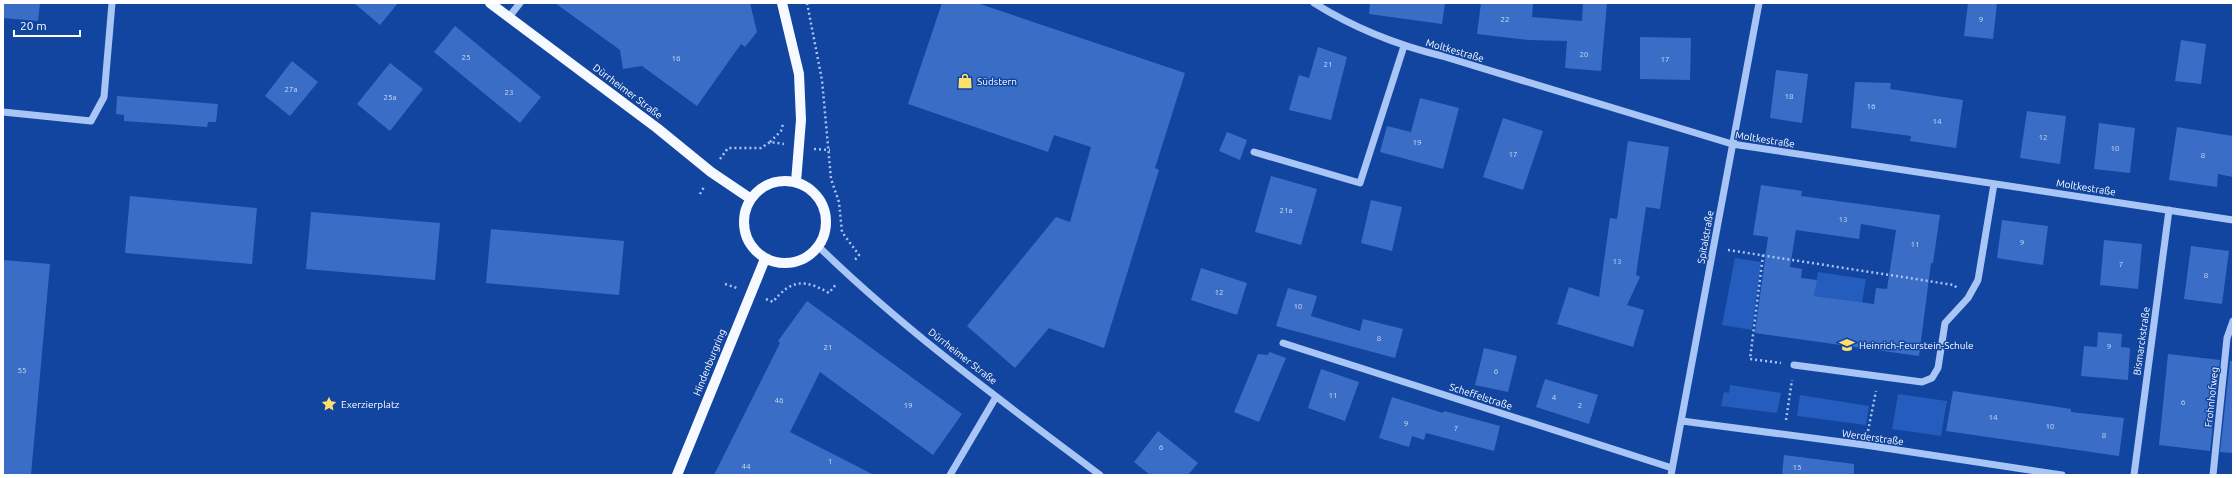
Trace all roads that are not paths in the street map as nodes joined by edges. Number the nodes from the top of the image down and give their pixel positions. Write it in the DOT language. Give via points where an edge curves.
graph roads {
  1 [pos="112,3"];
  2 [pos="490,3"];
  3 [pos="520,3"];
  4 [pos="782,3"];
  5 [pos="1314,3"];
  6 [pos="1759,3"];
  7 [pos="509,17"];
  8 [pos="1404,46"];
  9 [pos="3,112"];
  10 [pos="1732,144"];
  11 [pos="1254,152"];
  12 [pos="796,182"];
  13 [pos="1994,184"];
  14 [pos="751,199"];
  15 [pos="2169,210"];
  16 [pos="2233,220"];
  17 [pos="818,246"];
  18 [pos="765,259"];
  19 [pos="2233,321"];
  20 [pos="1283,343"];
  21 [pos="1794,365"];
  22 [pos="996,397"];
  23 [pos="1682,421"];
  24 [pos="1672,471"];
  25 [pos="677,475"];
  26 [pos="950,475"];
  27 [pos="1100,475"];
  28 [pos="2062,475"];
  29 [pos="2134,475"];
  30 [pos="2213,475"];
  1 -- 9 [label="street" via="104,97 91,121"];
  2 -- 7 [label="main road, Dürrheimer Straße"];
  3 -- 7 [label="street"];
  4 -- 12 [label="main road" via="799,74 801,120"];
  5 -- 8 [label="street, Moltkestraße" via="1341,20"];
  6 -- 10 [label="street, Spitalstraße"];
  7 -- 14 [label="main road, Dürrheimer Straße" via="657,128 711,172"];
  8 -- 10 [label="street, Moltkestraße"];
  8 -- 11 [label="street" via="1360,183"];
  10 -- 13 [label="street, Moltkestraße"];
  10 -- 23 [label="street, Spitalstraße"];
  12 -- 14 [label="main road" via="771,183"];
  12 -- 17 [label="main road" via="807,187 818,198 825,211 824,237"];
  13 -- 15 [label="street, Moltkestraße"];
  13 -- 21 [label="street" via="1978,280 1968,298 1945,323 1938,368 1932,378 1922,382"];
  14 -- 18 [label="main road" via="746,207 744,229 751,246"];
  15 -- 16 [label="street, Moltkestraße"];
  15 -- 29 [label="street, Bismarckstraße"];
  17 -- 18 [label="main road" via="801,261 781,264"];
  17 -- 22 [label="street, Dürrheimer Straße" via="921,339"];
  18 -- 25 [label="main road, Hindenburgring"];
  19 -- 30 [label="street, Frohnhofweg" via="2227,338"];
  20 -- 24 [label="street, Scheffelstraße"];
  22 -- 26 [label="street"];
  22 -- 27 [label="street, Dürrheimer Straße"];
  23 -- 24 [label="street, Spitalstraße"];
  23 -- 28 [label="street, Werderstraße"];
}
